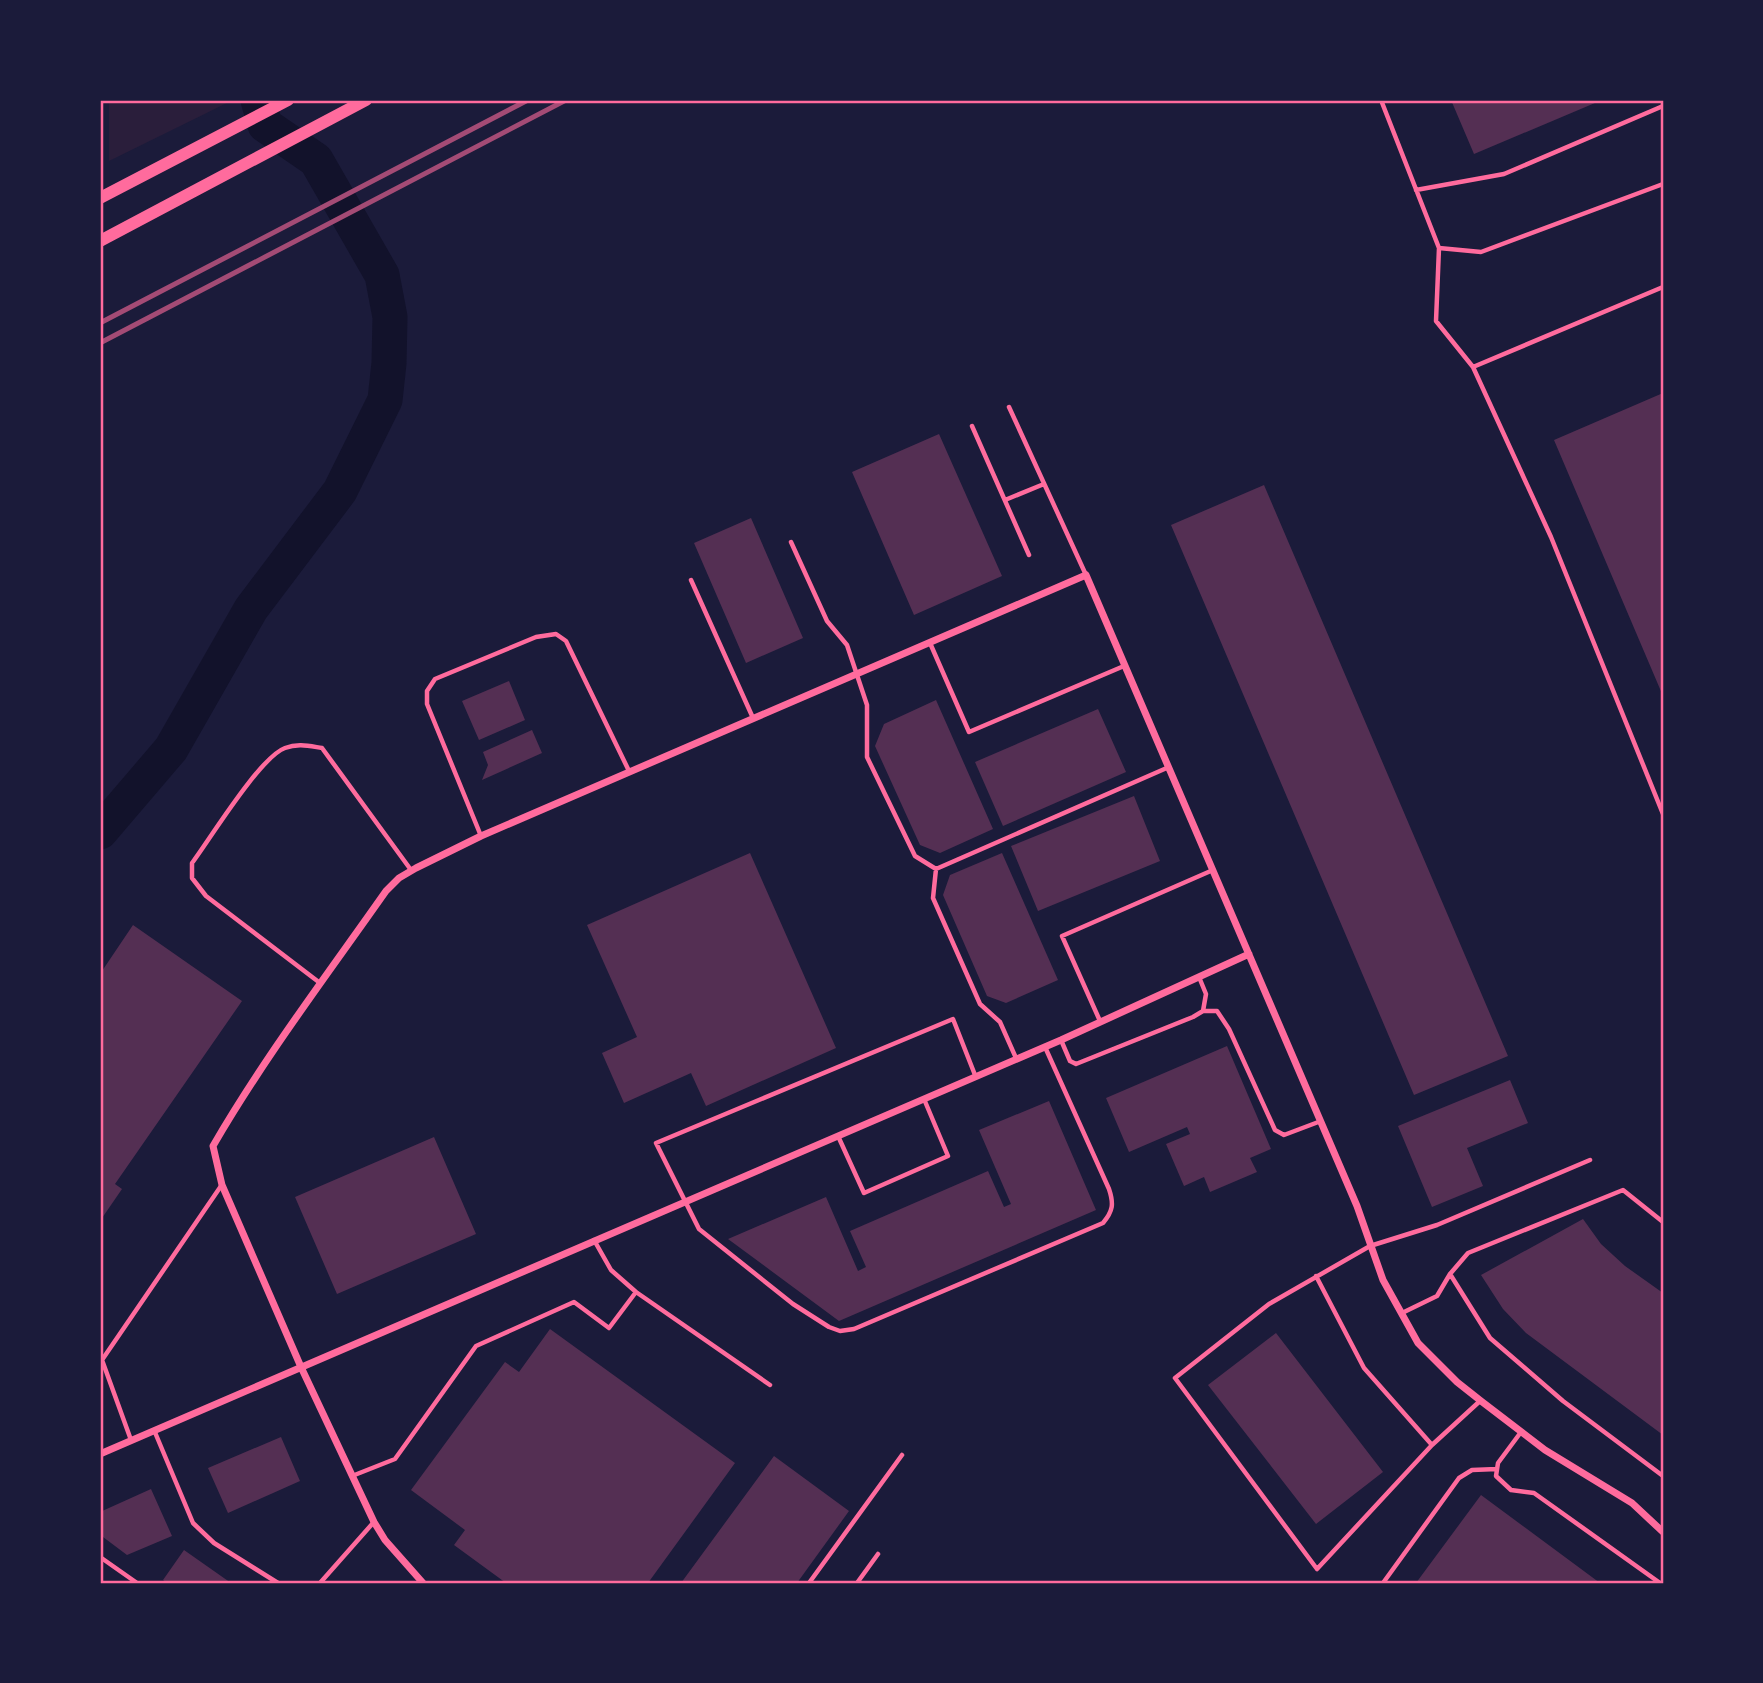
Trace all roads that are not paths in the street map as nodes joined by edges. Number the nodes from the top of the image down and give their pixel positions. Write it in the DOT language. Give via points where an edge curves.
graph roads {
  1 [pos="288,100"];
  2 [pos="366,100"];
  3 [pos="1381,100"];
  4 [pos="1663,106"];
  5 [pos="1663,184"];
  6 [pos="1416,190"];
  7 [pos="100,198"];
  8 [pos="100,241"];
  9 [pos="1439,248"];
  10 [pos="1663,286"];
  11 [pos="1473,367"];
  12 [pos="1009,407"];
  13 [pos="972,426"];
  14 [pos="1044,484"];
  15 [pos="1005,500"];
  16 [pos="791,542"];
  17 [pos="1029,555"];
  18 [pos="1086,575"];
  19 [pos="691,580"];
  20 [pos="930,643"];
  21 [pos="1125,665"];
  22 [pos="857,675"];
  23 [pos="753,719"];
  24 [pos="1168,767"];
  25 [pos="629,772"];
  26 [pos="1663,814"];
  27 [pos="481,836"];
  28 [pos="936,869"];
  29 [pos="411,870"];
  30 [pos="1213,870"];
  31 [pos="1249,954"];
  32 [pos="1199,977"];
  33 [pos="321,984"];
  34 [pos="1203,1011"];
  35 [pos="1100,1021"];
  36 [pos="1061,1040"];
  37 [pos="1045,1046"];
  38 [pos="1016,1058"];
  39 [pos="975,1075"];
  40 [pos="923,1098"];
  41 [pos="1321,1121"];
  42 [pos="838,1136"];
  43 [pos="1590,1160"];
  44 [pos="222,1185"];
  45 [pos="684,1201"];
  46 [pos="1663,1222"];
  47 [pos="594,1240"];
  48 [pos="1370,1246"];
  49 [pos="1450,1273"];
  50 [pos="1316,1276"];
  51 [pos="636,1292"];
  52 [pos="1402,1313"];
  53 [pos="300,1367"];
  54 [pos="769,1385"];
  55 [pos="1480,1401"];
  56 [pos="154,1430"];
  57 [pos="1521,1432"];
  58 [pos="131,1440"];
  59 [pos="1432,1445"];
  60 [pos="100,1454"];
  61 [pos="902,1455"];
  62 [pos="1497,1469"];
  63 [pos="1663,1476"];
  64 [pos="351,1477"];
  65 [pos="374,1522"];
  66 [pos="1663,1532"];
  67 [pos="878,1554"];
  68 [pos="100,1557"];
  69 [pos="137,1583"];
  70 [pos="278,1583"];
  71 [pos="320,1583"];
  72 [pos="422,1583"];
  73 [pos="809,1583"];
  74 [pos="858,1583"];
  75 [pos="1383,1583"];
  76 [pos="1660,1583"];
  1 -- 7 [label="main road"];
  2 -- 8 [label="main road"];
  3 -- 6 [label="lane"];
  4 -- 6 [label="lane" via="1504,174"];
  5 -- 9 [label="lane" via="1481,252"];
  6 -- 9 [label="lane"];
  9 -- 11 [label="lane" via="1436,321"];
  10 -- 11 [label="lane"];
  11 -- 26 [label="lane" via="1551,537"];
  12 -- 14 [label="lane"];
  13 -- 15 [label="lane"];
  14 -- 15 [label="lane"];
  14 -- 18 [label="lane"];
  15 -- 17 [label="lane"];
  16 -- 22 [label="lane" via="827,621 847,645"];
  18 -- 20 [label="street"];
  18 -- 21 [label="street"];
  19 -- 23 [label="lane"];
  20 -- 21 [label="lane" via="969,732"];
  20 -- 22 [label="street"];
  21 -- 24 [label="street"];
  22 -- 23 [label="street"];
  22 -- 28 [label="lane" via="867,705 867,757 915,856"];
  23 -- 25 [label="street"];
  24 -- 28 [label="lane"];
  24 -- 30 [label="street"];
  25 -- 27 [label="street"];
  25 -- 27 [label="lane" via="566,641 556,634 536,637 435,679 427,691 428,704"];
  27 -- 29 [label="street"];
  28 -- 38 [label="lane" via="933,898 980,1004 1000,1022"];
  29 -- 33 [label="street" via="386,891"];
  29 -- 33 [label="lane" via="322,748 300,744 281,749 257,772 192,863 192,878 205,896"];
  30 -- 31 [label="street"];
  30 -- 35 [label="lane" via="1062,936"];
  31 -- 32 [label="street"];
  31 -- 41 [label="street"];
  32 -- 34 [label="lane" via="1206,994"];
  32 -- 35 [label="street"];
  33 -- 44 [label="street" via="213,1146"];
  34 -- 36 [label="lane" via="1076,1065"];
  34 -- 41 [label="lane" via="1217,1011 1230,1029 1275,1130 1284,1135"];
  35 -- 36 [label="street"];
  36 -- 37 [label="street"];
  37 -- 38 [label="street"];
  37 -- 45 [label="lane" via="1112,1200 1112,1213 1103,1223 841,1331 793,1304 699,1230"];
  38 -- 39 [label="street"];
  39 -- 40 [label="street"];
  39 -- 45 [label="lane" via="953,1019 656,1143"];
  40 -- 42 [label="street"];
  40 -- 42 [label="lane" via="948,1156 864,1193"];
  41 -- 48 [label="street"];
  42 -- 45 [label="street"];
  43 -- 48 [label="lane" via="1437,1224"];
  44 -- 53 [label="street"];
  44 -- 58 [label="lane" via="102,1360"];
  45 -- 47 [label="street"];
  46 -- 49 [label="lane" via="1623,1190 1468,1254"];
  47 -- 51 [label="lane" via="611,1270"];
  47 -- 53 [label="street"];
  48 -- 50 [label="lane"];
  48 -- 52 [label="street"];
  49 -- 52 [label="lane" via="1437,1296"];
  49 -- 63 [label="lane" via="1490,1338 1563,1401"];
  50 -- 59 [label="lane" via="1364,1368"];
  50 -- 59 [label="lane" via="1269,1304 1175,1378 1317,1569"];
  51 -- 54 [label="lane"];
  51 -- 64 [label="lane" via="609,1328 575,1302 476,1346 395,1459"];
  52 -- 55 [label="street" via="1418,1343"];
  53 -- 56 [label="street"];
  53 -- 64 [label="street"];
  55 -- 57 [label="street"];
  55 -- 59 [label="lane"];
  56 -- 58 [label="street"];
  56 -- 70 [label="lane" via="193,1523 214,1543"];
  57 -- 62 [label="lane"];
  57 -- 66 [label="street" via="1632,1503"];
  58 -- 60 [label="street"];
  61 -- 73 [label="lane"];
  62 -- 75 [label="lane" via="1472,1470 1459,1478"];
  62 -- 76 [label="lane" via="1496,1476 1511,1490 1534,1493"];
  64 -- 65 [label="street"];
  65 -- 71 [label="lane"];
  65 -- 72 [label="street"];
  67 -- 74 [label="lane"];
  68 -- 69 [label="lane"];
}
